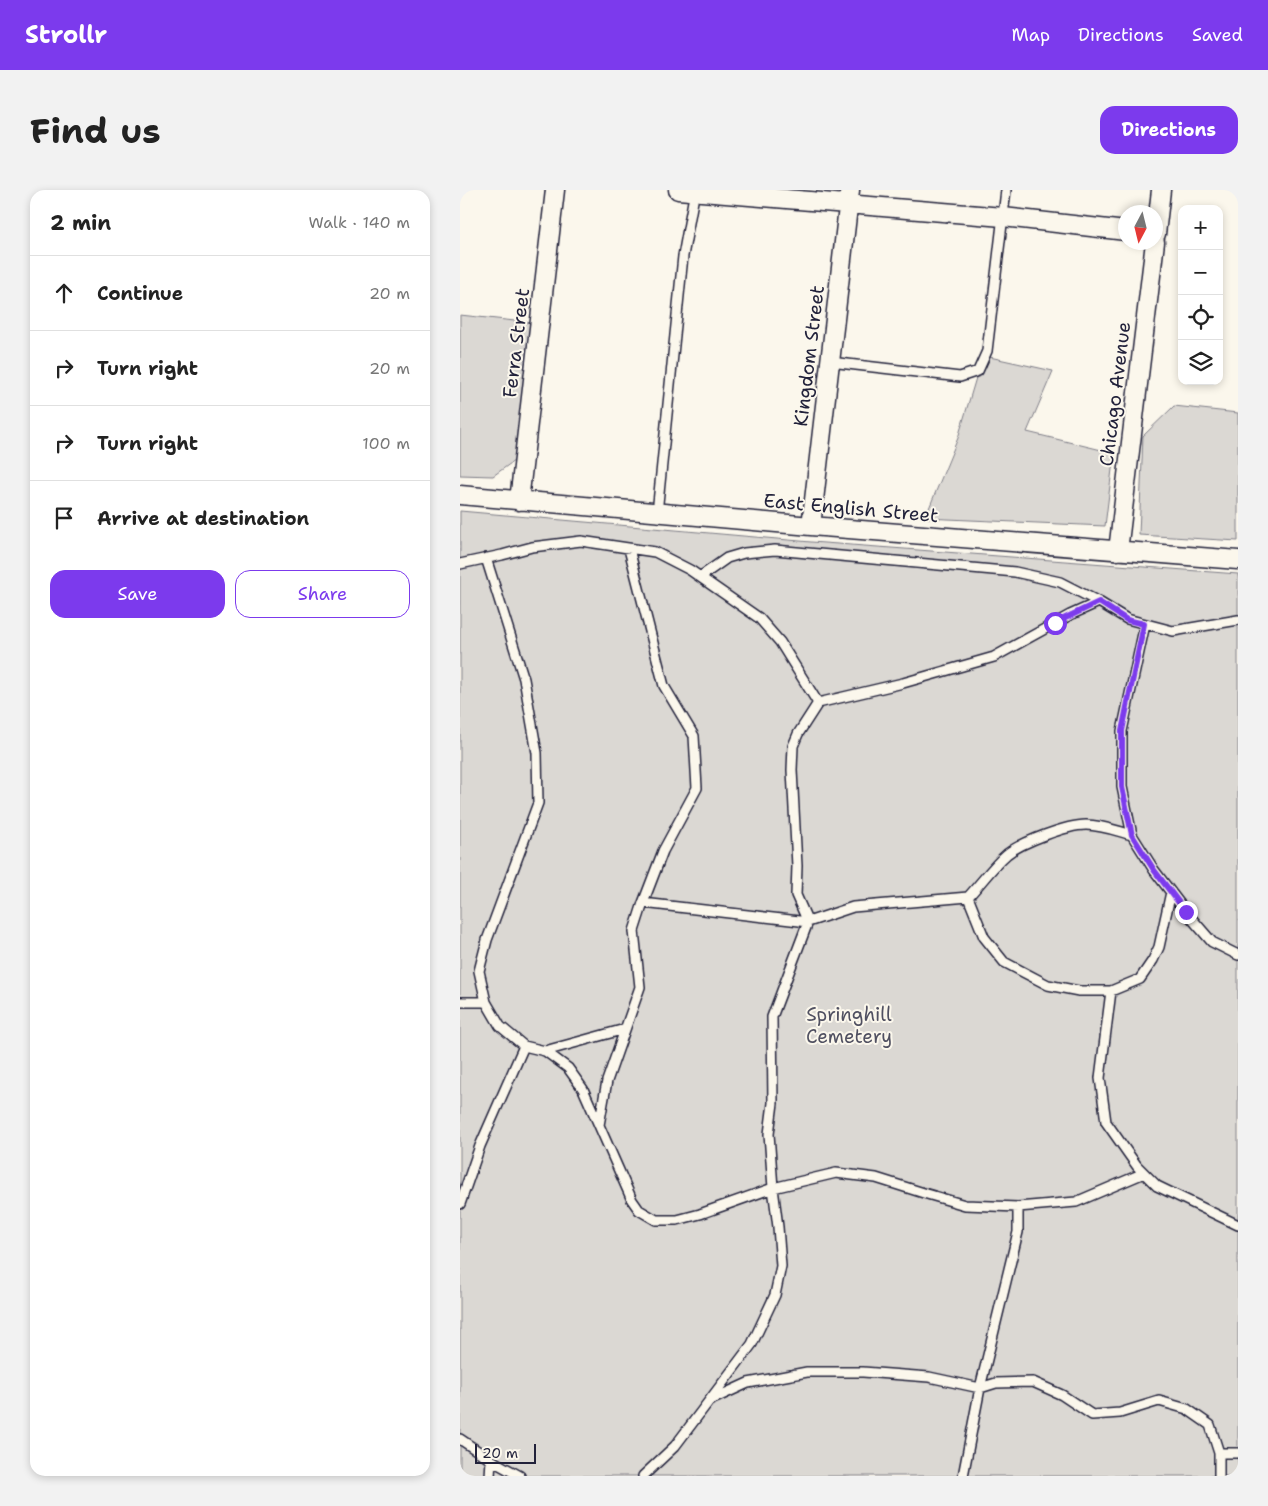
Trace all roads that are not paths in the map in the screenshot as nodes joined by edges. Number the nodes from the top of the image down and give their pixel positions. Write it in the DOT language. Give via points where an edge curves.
graph roads {
  1 [pos="555,190"];
  2 [pos="689,190"];
  3 [pos="1006,190"];
  4 [pos="1161,190"];
  5 [pos="850,197"];
  6 [pos="1159,205"];
  7 [pos="1003,217"];
  8 [pos="1118,230"];
  9 [pos="1153,250"];
  10 [pos="830,362"];
  11 [pos="460,495"];
  12 [pos="520,501"];
  13 [pos="657,513"];
  14 [pos="811,526"];
  15 [pos="629,549"];
  16 [pos="1118,551"];
  17 [pos="486,558"];
  18 [pos="1238,560"];
  19 [pos="460,564"];
  20 [pos="700,577"];
  21 [pos="1099,602"];
  22 [pos="1238,620"];
  23 [pos="1144,624"];
  24 [pos="818,703"];
  25 [pos="1132,835"];
  26 [pos="1171,892"];
  27 [pos="968,897"];
  28 [pos="643,903"];
  29 [pos="808,922"];
  30 [pos="1238,955"];
  31 [pos="1111,991"];
  32 [pos="460,1002"];
  33 [pos="486,1002"];
  34 [pos="625,1029"];
  35 [pos="524,1046"];
  36 [pos="545,1051"];
  37 [pos="599,1125"];
  38 [pos="1144,1173"];
  39 [pos="773,1188"];
  40 [pos="460,1204"];
  41 [pos="1018,1207"];
  42 [pos="1238,1225"];
  43 [pos="980,1388"];
  44 [pos="709,1400"];
  45 [pos="460,1439"];
  46 [pos="1219,1453"];
  47 [pos="1238,1453"];
  48 [pos="491,1460"];
  49 [pos="490,1476"];
  50 [pos="520,1476"];
  51 [pos="643,1476"];
  52 [pos="963,1476"];
  53 [pos="1219,1476"];
  1 -- 12 [label="street, Ferra Street"];
  2 -- 5 [label="street"];
  2 -- 13 [label="lane"];
  3 -- 7 [label="lane"];
  4 -- 6 [label="street"];
  5 -- 7 [label="street"];
  5 -- 10 [label="street, Kingdom Street"];
  7 -- 8 [label="street"];
  7 -- 10 [label="lane" via="987,351 978,371 960,377"];
  9 -- 16 [label="street, Chicago Avenue"];
  10 -- 14 [label="street, Kingdom Street"];
  11 -- 12 [label="street, East English Street"];
  12 -- 13 [label="street, East English Street"];
  13 -- 14 [label="street, East English Street"];
  14 -- 16 [label="street, East English Street"];
  15 -- 17 [label="lane" via="581,541 532,547"];
  15 -- 20 [label="lane" via="655,552"];
  15 -- 28 [label="lane" via="664,686 694,736 697,788 663,852"];
  16 -- 18 [label="street, East English Street"];
  17 -- 19 [label="lane"];
  17 -- 33 [label="lane" via="524,679 537,753 538,802 487,940 479,971"];
  20 -- 21 [label="lane" via="727,558 775,550 1015,572 1060,582"];
  20 -- 24 [label="lane" via="759,618 780,642"];
  21 -- 23 [label="lane" via="1127,620"];
  21 -- 24 [label="lane" via="994,657"];
  22 -- 23 [label="lane" via="1173,631"];
  23 -- 25 [label="lane" via="1122,731 1122,787"];
  24 -- 29 [label="lane" via="793,746 796,895"];
  25 -- 26 [label="lane"];
  25 -- 27 [label="lane" via="1086,825 1038,837 1008,853"];
  26 -- 30 [label="lane" via="1212,942"];
  26 -- 31 [label="lane" via="1153,960 1140,979"];
  27 -- 29 [label="lane" via="853,907"];
  27 -- 31 [label="lane" via="979,928 1004,962 1048,985 1079,992"];
  28 -- 29 [label="lane"];
  28 -- 34 [label="lane" via="634,931 640,987"];
  29 -- 39 [label="lane" via="772,1016 773,1103 769,1134"];
  31 -- 38 [label="lane" via="1100,1078 1106,1122"];
  32 -- 33 [label="lane"];
  33 -- 35 [label="lane" via="500,1026"];
  34 -- 36 [label="lane"];
  34 -- 37 [label="lane" via="607,1081"];
  35 -- 36 [label="lane"];
  35 -- 40 [label="lane" via="480,1146"];
  36 -- 37 [label="lane" via="568,1068 583,1090"];
  37 -- 39 [label="lane" via="632,1200 639,1210 656,1220 677,1220 700,1214"];
  38 -- 41 [label="lane" via="1076,1202"];
  38 -- 42 [label="lane" via="1157,1186"];
  39 -- 41 [label="lane" via="836,1173 876,1178 965,1205"];
  39 -- 44 [label="lane" via="781,1266 775,1295 752,1344"];
  41 -- 43 [label="lane" via="1018,1232"];
  43 -- 44 [label="lane" via="929,1377 808,1372 748,1383"];
  43 -- 46 [label="lane" via="996,1383 1033,1382 1062,1395 1092,1415 1120,1413 1159,1401 1187,1409 1210,1425"];
  43 -- 52 [label="lane"];
  44 -- 51 [label="lane" via="675,1446"];
  45 -- 48 [label="lane"];
  46 -- 47 [label="lane"];
  46 -- 53 [label="lane"];
  48 -- 49 [label="lane"];
  48 -- 50 [label="lane"];
}
